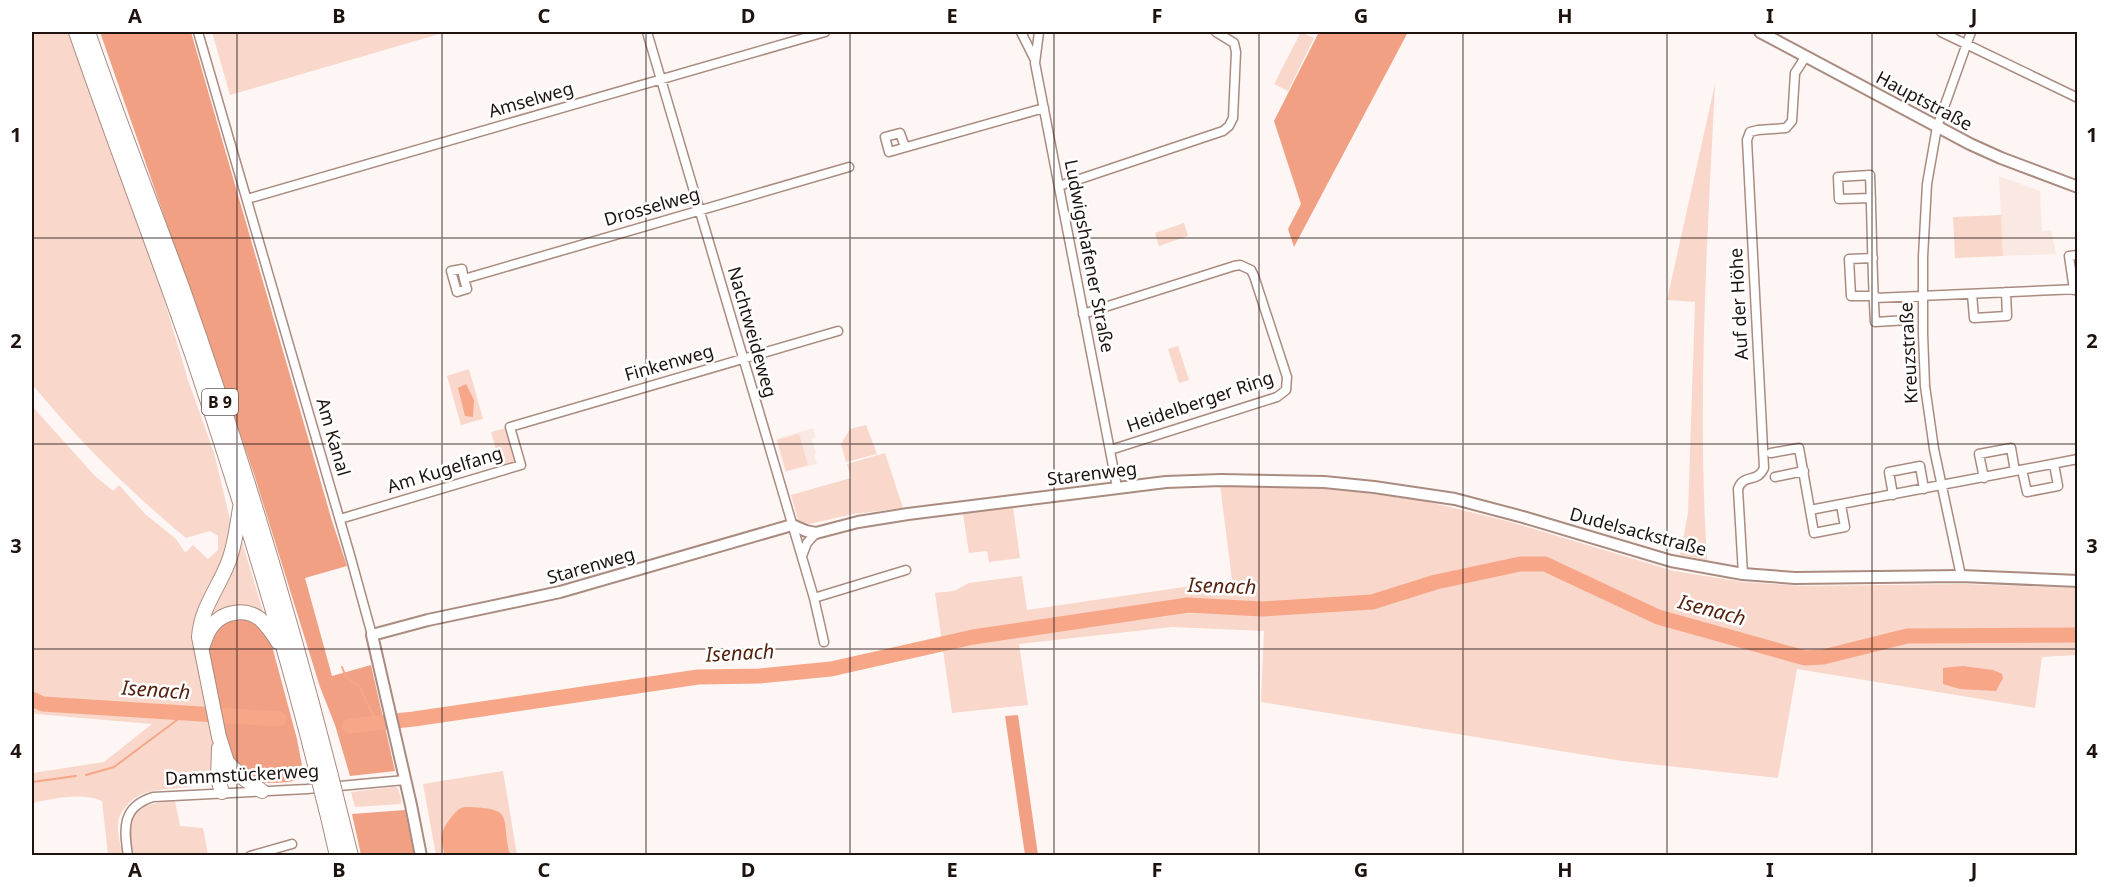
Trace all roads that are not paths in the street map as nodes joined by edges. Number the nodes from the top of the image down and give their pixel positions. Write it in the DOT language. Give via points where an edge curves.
graph roads {
  1 [pos="76,32"];
  2 [pos="88,32"];
  3 [pos="198,32"];
  4 [pos="647,32"];
  5 [pos="825,32"];
  6 [pos="1021,32"];
  7 [pos="1039,32"];
  8 [pos="1216,32"];
  9 [pos="1760,32"];
  10 [pos="1941,32"];
  11 [pos="1971,32"];
  12 [pos="1965,44"];
  13 [pos="1806,56"];
  14 [pos="1035,63"];
  15 [pos="661,79"];
  16 [pos="2078,98"];
  17 [pos="1044,108"];
  18 [pos="1937,127"];
  19 [pos="905,147"];
  20 [pos="849,167"];
  21 [pos="1059,186"];
  22 [pos="2078,187"];
  23 [pos="1871,198"];
  24 [pos="247,200"];
  25 [pos="699,210"];
  26 [pos="2078,255"];
  27 [pos="1873,258"];
  28 [pos="464,279"];
  29 [pos="2076,289"];
  30 [pos="2006,292"];
  31 [pos="1972,294"];
  32 [pos="1922,296"];
  33 [pos="1875,297"];
  34 [pos="1906,297"];
  35 [pos="1083,314"];
  36 [pos="838,331"];
  37 [pos="743,359"];
  38 [pos="510,427"];
  39 [pos="1110,450"];
  40 [pos="1771,453"];
  41 [pos="2078,459"];
  42 [pos="2054,464"];
  43 [pos="1804,471"];
  44 [pos="2019,471"];
  45 [pos="1775,477"];
  46 [pos="1984,478"];
  47 [pos="1941,485"];
  48 [pos="1374,486"];
  49 [pos="1117,487"];
  50 [pos="1924,489"];
  51 [pos="1893,495"];
  52 [pos="241,503"];
  53 [pos="1841,505"];
  54 [pos="1810,510"];
  55 [pos="340,519"];
  56 [pos="792,525"];
  57 [pos="816,533"];
  58 [pos="801,556"];
  59 [pos="906,570"];
  60 [pos="1743,574"];
  61 [pos="1961,576"];
  62 [pos="2078,581"];
  63 [pos="814,598"];
  64 [pos="372,635"];
  65 [pos="824,642"];
  66 [pos="202,650"];
  67 [pos="285,652"];
  68 [pos="218,731"];
  69 [pos="227,762"];
  70 [pos="325,777"];
  71 [pos="405,780"];
  72 [pos="262,791"];
  73 [pos="222,792"];
  74 [pos="334,817"];
  75 [pos="292,844"];
  76 [pos="128,855"];
  77 [pos="250,855"];
  78 [pos="337,855"];
  79 [pos="351,855"];
  80 [pos="421,855"];
  1 -- 52 [label="highway, B 9"];
  2 -- 70 [label="highway, B 9" via="182,288 265,538"];
  3 -- 24 [label="street, Am Kanal"];
  4 -- 15 [label="street, Nachtweideweg"];
  5 -- 15 [label="street, Amselweg"];
  6 -- 14 [label="street"];
  7 -- 14 [label="street, Ludwigshafener Straße"];
  8 -- 21 [label="street" via="1234,43 1236,52 1233,117 1229,126"];
  9 -- 13 [label="street, Hauptstraße"];
  10 -- 12 [label="street"];
  11 -- 12 [label="street, Kreuzstraße"];
  12 -- 16 [label="street"];
  12 -- 18 [label="street, Kreuzstraße"];
  13 -- 18 [label="street, Hauptstraße"];
  13 -- 60 [label="street, Auf der Höhe" via="1795,73 1792,121 1786,128 1750,132 1747,140 1764,468 1756,478 1744,479 1738,489"];
  14 -- 17 [label="street, Ludwigshafener Straße"];
  15 -- 24 [label="street, Amselweg"];
  15 -- 25 [label="street, Nachtweideweg"];
  17 -- 19 [label="street"];
  17 -- 21 [label="street, Ludwigshafener Straße"];
  18 -- 22 [label="street, Hauptstraße" via="2001,158"];
  18 -- 32 [label="street, Kreuzstraße" via="1924,209"];
  20 -- 25 [label="street, Drosselweg"];
  21 -- 35 [label="street, Ludwigshafener Straße"];
  23 -- 23 [label="street" via="1839,200 1838,177 1870,175"];
  23 -- 27 [label="street"];
  24 -- 55 [label="street, Am Kanal"];
  25 -- 28 [label="street, Drosselweg"];
  25 -- 37 [label="street, Nachtweideweg"];
  26 -- 29 [label="street" via="2068,256"];
  27 -- 33 [label="street"];
  27 -- 33 [label="street" via="1849,260 1851,296"];
  29 -- 30 [label="street"];
  30 -- 31 [label="street"];
  30 -- 31 [label="street" via="2007,316 1974,318"];
  31 -- 32 [label="street"];
  32 -- 34 [label="street"];
  32 -- 47 [label="street, Kreuzstraße" via="1925,386"];
  33 -- 34 [label="street"];
  33 -- 34 [label="street" via="1875,322 1908,320"];
  35 -- 39 [label="street, Ludwigshafener Straße"];
  35 -- 39 [label="street, Heidelberger Ring" via="1240,265 1254,276 1287,378 1286,390 1277,397"];
  36 -- 37 [label="street, Finkenweg"];
  37 -- 38 [label="street, Finkenweg"];
  37 -- 56 [label="street, Nachtweideweg"];
  38 -- 55 [label="street, Am Kugelfang" via="521,465"];
  39 -- 49 [label="street, Ludwigshafener Straße"];
  40 -- 43 [label="street" via="1799,448"];
  41 -- 42 [label="street"];
  42 -- 44 [label="street"];
  42 -- 44 [label="street" via="2058,486 2026,492"];
  43 -- 45 [label="street"];
  43 -- 54 [label="street"];
  44 -- 46 [label="street"];
  44 -- 46 [label="street" via="2011,448 1979,454"];
  46 -- 47 [label="street"];
  47 -- 50 [label="street"];
  47 -- 61 [label="street, Kreuzstraße"];
  48 -- 49 [label="street, Starenweg" via="1221,480"];
  48 -- 60 [label="street, Dudelsackstraße" via="1455,499 1671,561"];
  49 -- 57 [label="street, Starenweg" via="888,517"];
  50 -- 51 [label="street"];
  50 -- 51 [label="street" via="1920,466 1889,472"];
  51 -- 53 [label="street"];
  52 -- 66 [label="highway, B 9" via="230,560 200,622"];
  52 -- 67 [label="highway, B 9"];
  53 -- 54 [label="street"];
  53 -- 54 [label="street" via="1845,527 1814,533"];
  55 -- 64 [label="street, Am Kanal"];
  56 -- 57 [label="street"];
  56 -- 58 [label="street, Nachtweideweg"];
  56 -- 64 [label="street, Starenweg" via="560,592"];
  57 -- 58 [label="street"];
  58 -- 63 [label="street, Nachtweideweg"];
  59 -- 63 [label="street"];
  60 -- 61 [label="street, Dudelsackstraße" via="1795,578"];
  61 -- 62 [label="street, Dudelsackstraße"];
  63 -- 65 [label="street, Nachtweideweg"];
  64 -- 71 [label="street, Am Kanal"];
  66 -- 67 [label="highway, B 9" via="220,618 246,612 262,620"];
  66 -- 68 [label="highway, B 9"];
  67 -- 70 [label="highway, B 9"];
  68 -- 69 [label="highway, B 9"];
  68 -- 73 [label="highway, B 9"];
  69 -- 72 [label="highway, B 9"];
  69 -- 73 [label="highway, B 9" via="228,781"];
  70 -- 74 [label="highway, B 9, bridge"];
  71 -- 72 [label="street, Dammstückerweg"];
  71 -- 80 [label="street, Am Kanal"];
  72 -- 73 [label="street, Dammstückerweg"];
  73 -- 76 [label="street, Dammstückerweg" via="153,797 137,804 125,828"];
  74 -- 78 [label="highway, B 9"];
  74 -- 79 [label="highway, B 9"];
  75 -- 77 [label="street"];
}
